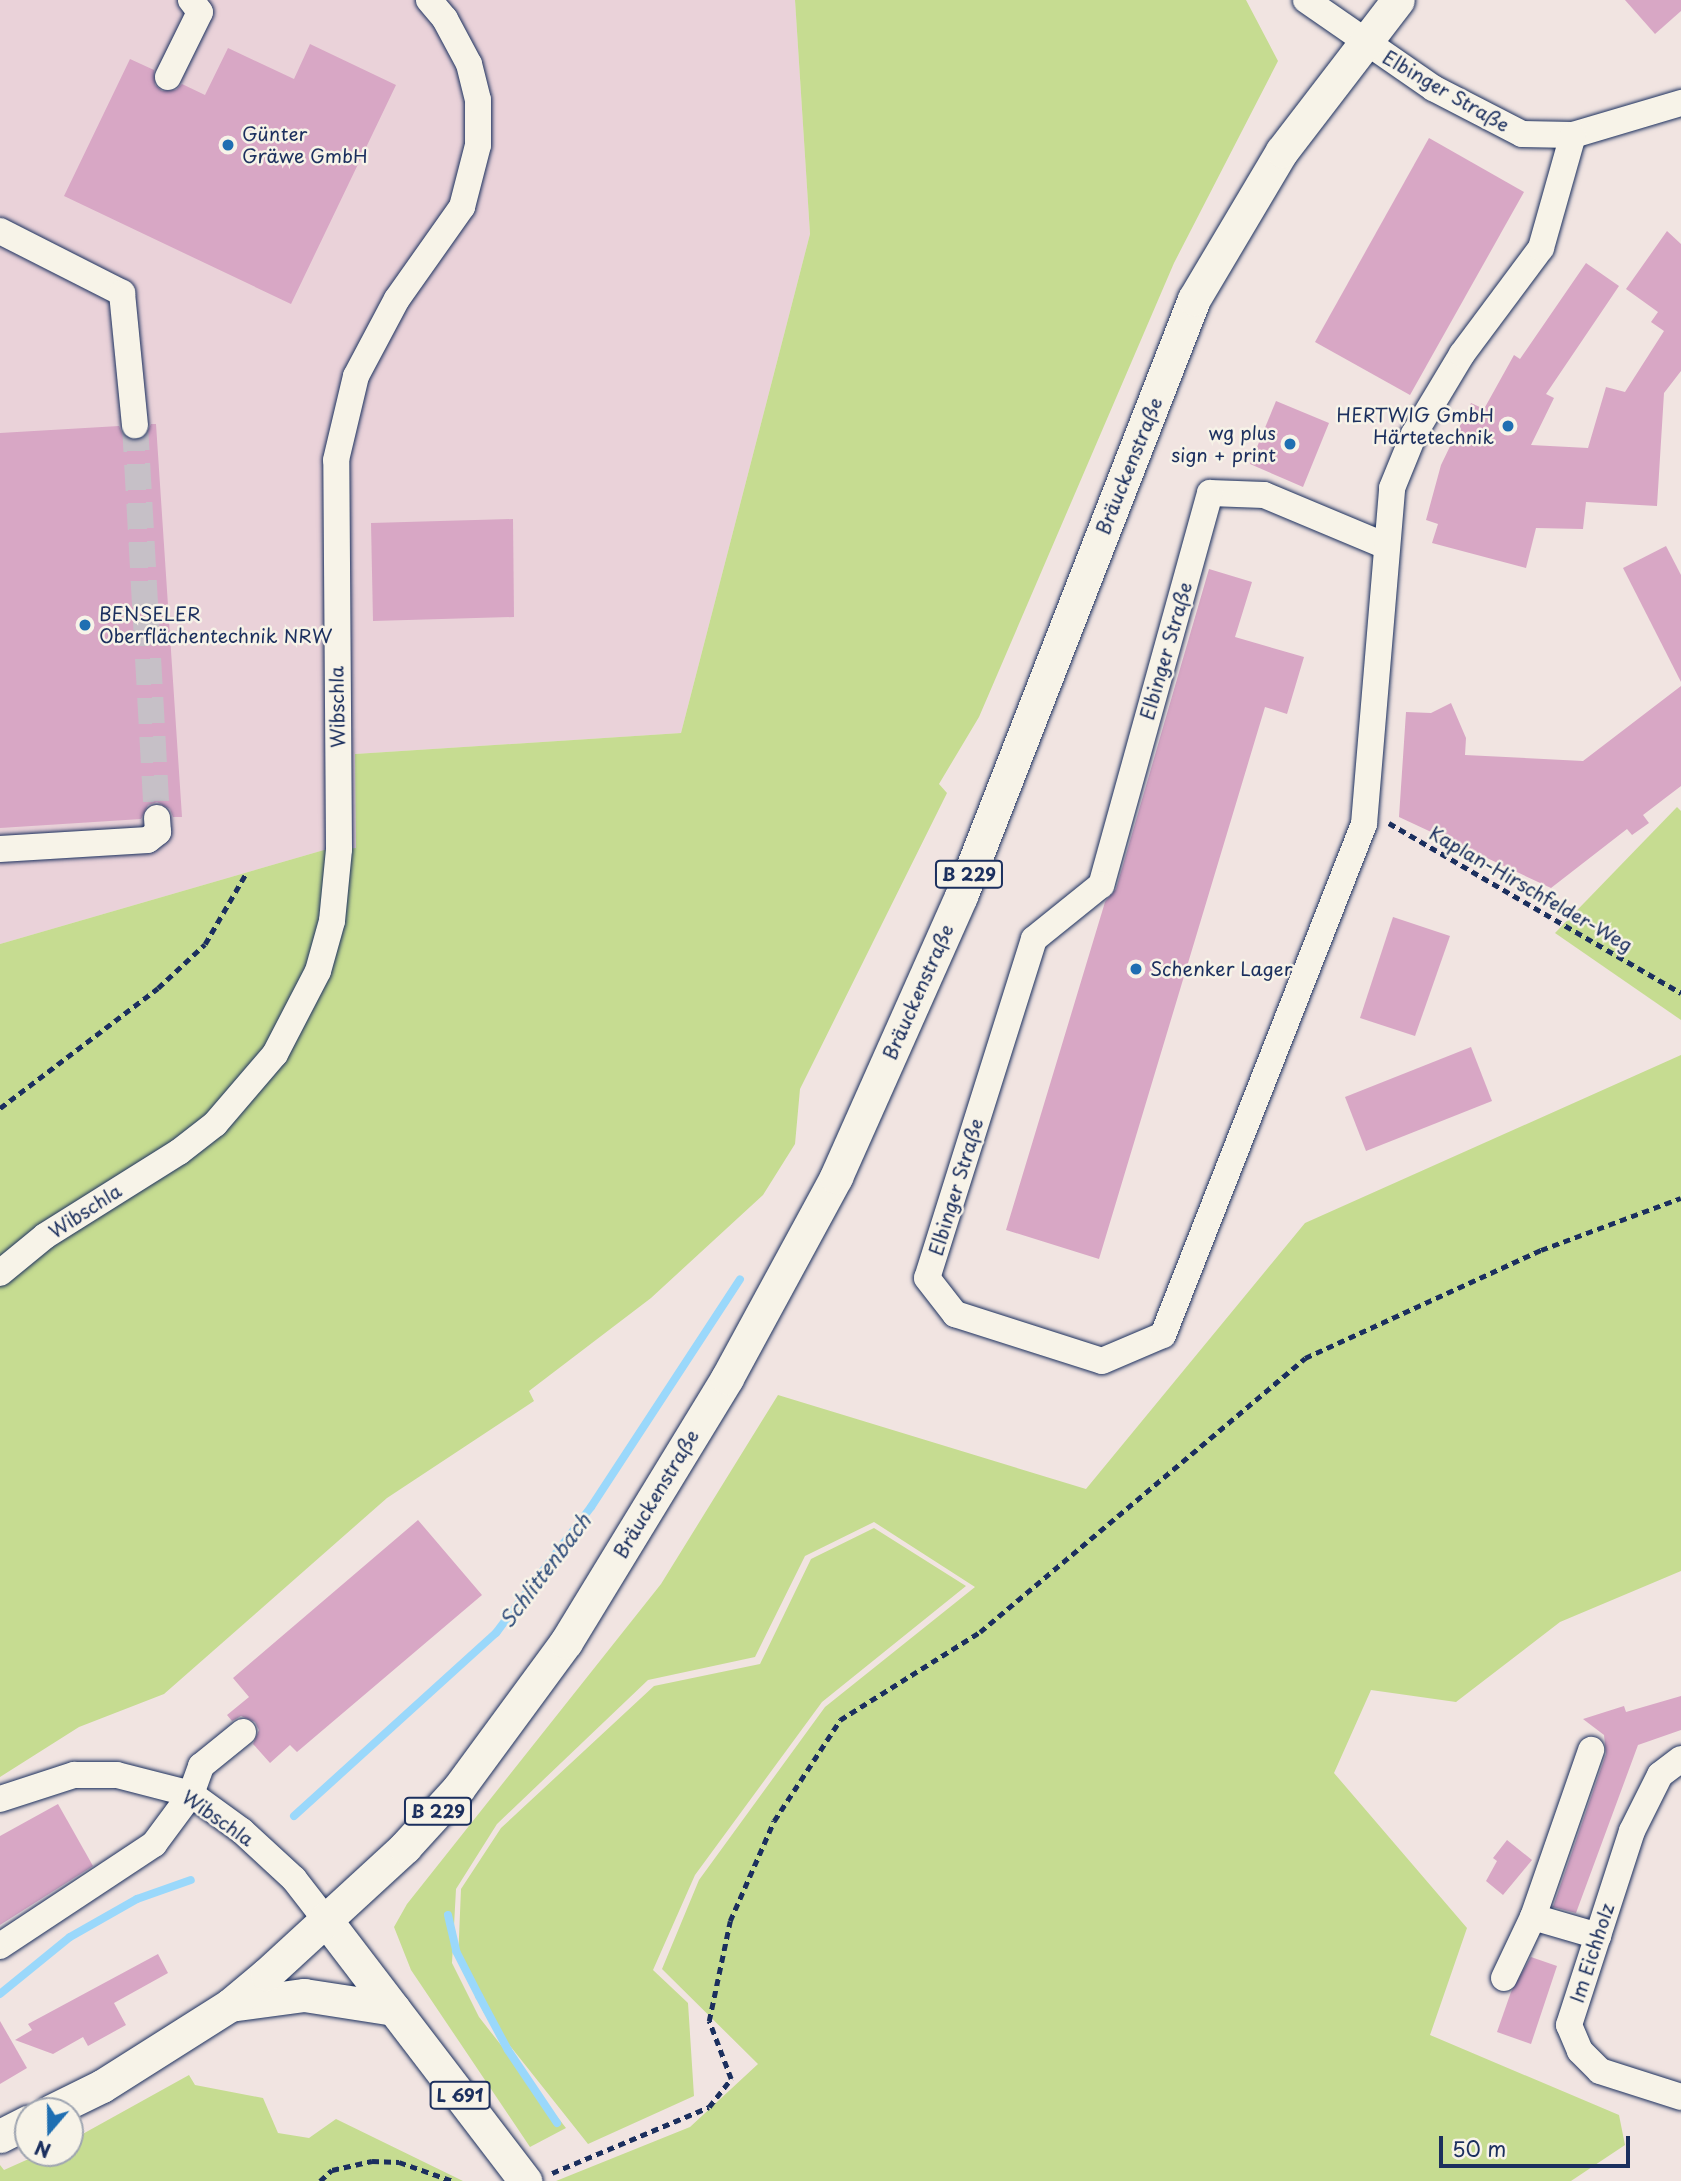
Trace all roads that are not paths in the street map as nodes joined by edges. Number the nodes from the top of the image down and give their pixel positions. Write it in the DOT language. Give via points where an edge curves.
graph roads {
  1 [pos="191,0"];
  2 [pos="429,0"];
  3 [pos="1306,0"];
  4 [pos="1398,0"];
  5 [pos="1363,43"];
  6 [pos="168,77"];
  7 [pos="1681,103"];
  8 [pos="1573,135"];
  9 [pos="0,231"];
  10 [pos="135,425"];
  11 [pos="1386,546"];
  12 [pos="157,818"];
  13 [pos="0,849"];
  14 [pos="0,1273"];
  15 [pos="243,1732"];
  16 [pos="1591,1750"];
  17 [pos="1681,1759"];
  18 [pos="191,1794"];
  19 [pos="0,1799"];
  20 [pos="1533,1917"];
  21 [pos="325,1919"];
  22 [pos="1598,1936"];
  23 [pos="0,1946"];
  24 [pos="1504,1978"];
  25 [pos="230,2005"];
  26 [pos="394,2008"];
  27 [pos="80,2097"];
  28 [pos="1681,2097"];
  29 [pos="535,2178"];
  1 -- 6 [label="street" via="200,12"];
  2 -- 14 [label="street, Wibschla" via="469,64 478,100 478,145 462,207 397,299 356,376 335,460 339,849 332,921 318,971 275,1054 215,1124 179,1152 45,1236"];
  3 -- 5 [label="street, Elbinger Straße"];
  4 -- 5 [label="main road, Bräuckenstraße / B 229"];
  5 -- 8 [label="street, Elbinger Straße" via="1433,88 1522,134"];
  5 -- 21 [label="main road, Bräuckenstraße / B 229" via="1282,151 1194,299 961,896 836,1177 727,1378 535,1689 458,1789 405,1847"];
  7 -- 8 [label="street, Elbinger Straße"];
  8 -- 11 [label="street, Elbinger Straße" via="1541,248 1462,354 1414,434 1392,488"];
  9 -- 10 [label="street" via="122,293"];
  11 -- 11 [label="street, Elbinger Straße" via="1367,811 1163,1335 1102,1361 955,1314 928,1278 936,1252 1034,939 1101,885 1209,493 1264,495"];
  12 -- 13 [label="street" via="158,832 148,840"];
  15 -- 18 [label="street" via="201,1766"];
  16 -- 20 [label="street"];
  17 -- 22 [label="street, Im Eichholz" via="1660,1775 1632,1831"];
  18 -- 19 [label="street, Wibschla" via="117,1775 74,1775"];
  18 -- 21 [label="street, Wibschla" via="242,1831 294,1879"];
  18 -- 23 [label="street" via="154,1844"];
  20 -- 22 [label="street"];
  20 -- 24 [label="street"];
  21 -- 25 [label="main road, B 229"];
  21 -- 26 [label="main road, L 691"];
  22 -- 28 [label="street, Im Eichholz" via="1569,2025 1580,2051 1600,2071"];
  25 -- 26 [label="main road, B 229" via="304,1995"];
  25 -- 27 [label="main road, B 229"];
  26 -- 29 [label="main road, L 691"];
}
